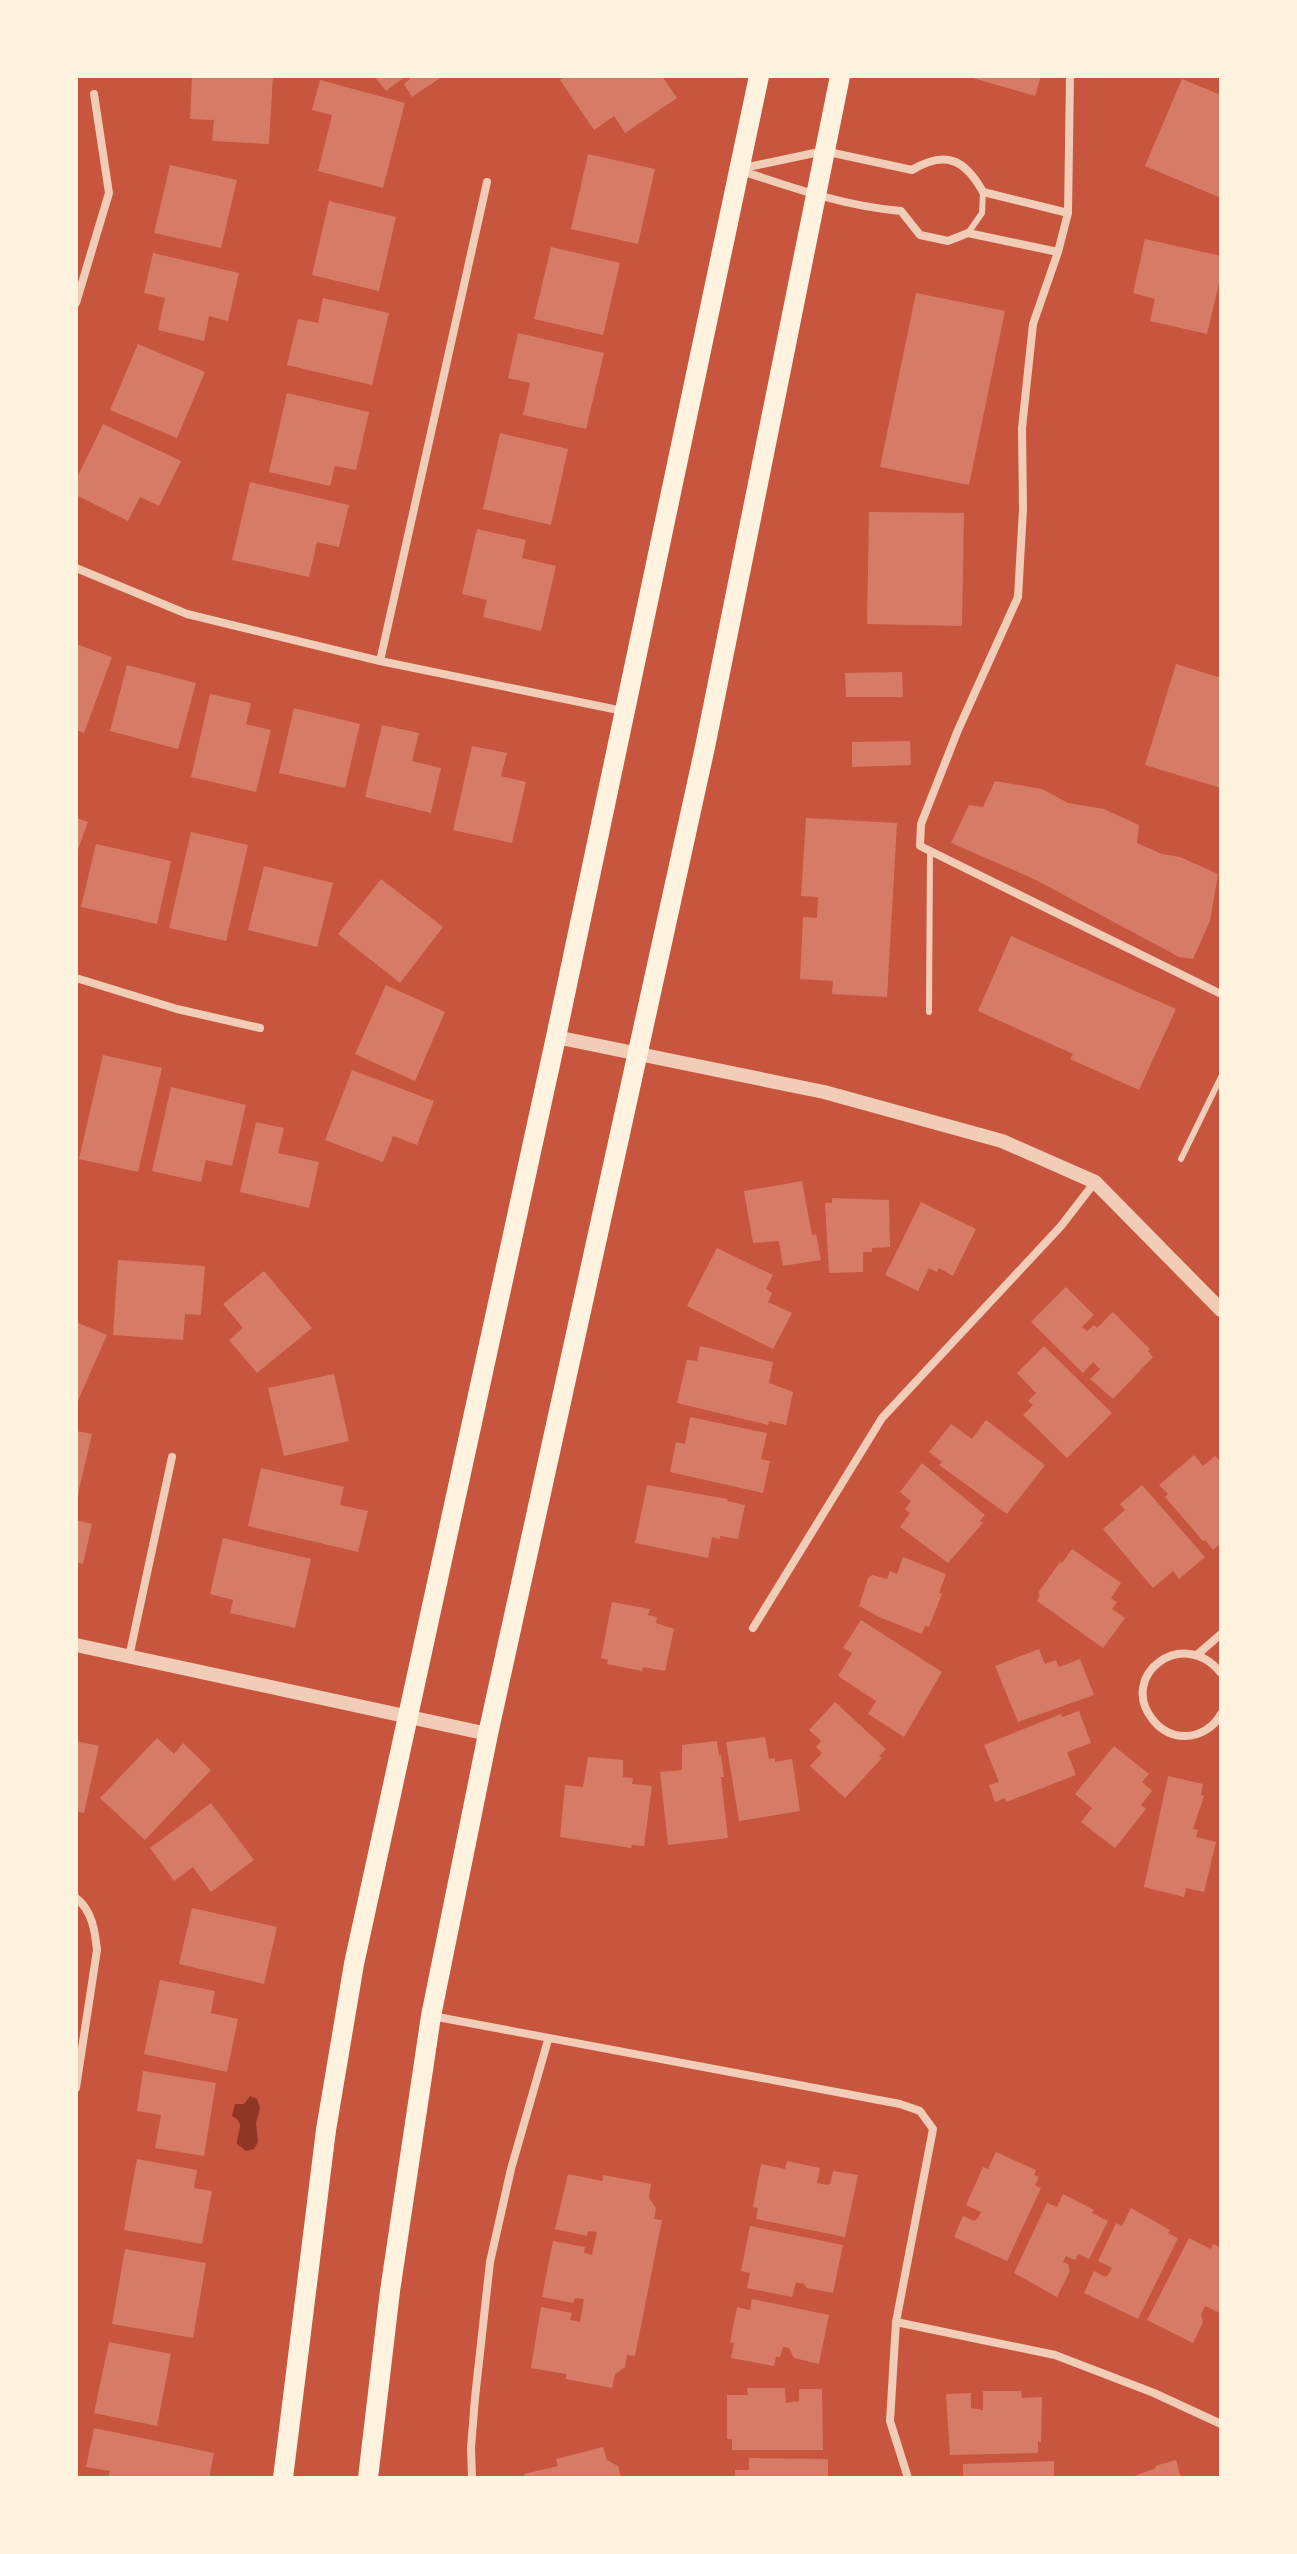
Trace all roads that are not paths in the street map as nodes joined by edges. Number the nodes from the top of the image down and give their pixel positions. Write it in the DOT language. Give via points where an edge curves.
graph roads {
  1 [pos="759,76"];
  2 [pos="840,76"];
  3 [pos="1070,76"];
  4 [pos="94,94"];
  5 [pos="824,151"];
  6 [pos="738,169"];
  7 [pos="487,182"];
  8 [pos="983,192"];
  9 [pos="815,195"];
  10 [pos="1068,213"];
  11 [pos="968,233"];
  12 [pos="1058,252"];
  13 [pos="76,303"];
  14 [pos="76,568"];
  15 [pos="380,661"];
  16 [pos="623,712"];
  17 [pos="930,850"];
  18 [pos="76,978"];
  19 [pos="1221,994"];
  20 [pos="929,1012"];
  21 [pos="260,1028"];
  22 [pos="556,1037"];
  23 [pos="638,1053"];
  24 [pos="1221,1077"];
  25 [pos="1181,1159"];
  26 [pos="1095,1182"];
  27 [pos="1221,1310"];
  28 [pos="172,1457"];
  29 [pos="753,1628"];
  30 [pos="1221,1634"];
  31 [pos="76,1645"];
  32 [pos="1198,1654"];
  33 [pos="129,1657"];
  34 [pos="1221,1673"];
  35 [pos="1221,1714"];
  36 [pos="408,1717"];
  37 [pos="488,1734"];
  38 [pos="76,1898"];
  39 [pos="431,2016"];
  40 [pos="548,2040"];
  41 [pos="76,2088"];
  42 [pos="896,2322"];
  43 [pos="1221,2424"];
  44 [pos="283,2478"];
  45 [pos="368,2478"];
  46 [pos="472,2478"];
  47 [pos="908,2478"];
  1 -- 6 [label="main road"];
  2 -- 5 [label="main road"];
  3 -- 10 [label="street"];
  4 -- 13 [label="street" via="109,193"];
  5 -- 6 [label="street"];
  5 -- 8 [label="street" via="912,170 928,160 950,159 972,172"];
  5 -- 9 [label="main road"];
  6 -- 9 [label="street"];
  6 -- 16 [label="main road"];
  7 -- 15 [label="street"];
  8 -- 10 [label="street"];
  8 -- 11 [label="lane" via="982,213"];
  9 -- 11 [label="street" via="863,208 901,211 920,235 948,241"];
  9 -- 23 [label="main road"];
  10 -- 12 [label="street"];
  11 -- 12 [label="street"];
  12 -- 17 [label="street" via="1033,324 1022,428 1018,597 921,824 920,846"];
  14 -- 15 [label="street" via="187,614"];
  15 -- 16 [label="street"];
  16 -- 22 [label="main road"];
  17 -- 19 [label="street"];
  17 -- 20 [label="lane"];
  18 -- 21 [label="street"];
  22 -- 23 [label="street"];
  22 -- 36 [label="main road"];
  23 -- 26 [label="street" via="824,1092 1002,1141"];
  23 -- 37 [label="main road"];
  24 -- 25 [label="lane"];
  26 -- 27 [label="street"];
  26 -- 29 [label="street" via="1061,1226 882,1418"];
  28 -- 33 [label="street"];
  30 -- 32 [label="street"];
  31 -- 33 [label="street"];
  32 -- 34 [label="street"];
  32 -- 35 [label="street" via="1173,1654 1153,1667 1144,1681 1147,1713 1157,1726 1188,1736 1204,1732"];
  33 -- 36 [label="street"];
  36 -- 37 [label="street"];
  36 -- 44 [label="main road" via="338,2059"];
  37 -- 39 [label="main road"];
  38 -- 41 [label="street" via="94,1928 97,1950"];
  39 -- 40 [label="street"];
  39 -- 45 [label="main road"];
  40 -- 42 [label="street" via="920,2111 933,2129"];
  40 -- 46 [label="street" via="490,2262"];
  42 -- 43 [label="street" via="1055,2355"];
  42 -- 47 [label="street" via="890,2421"];
}
